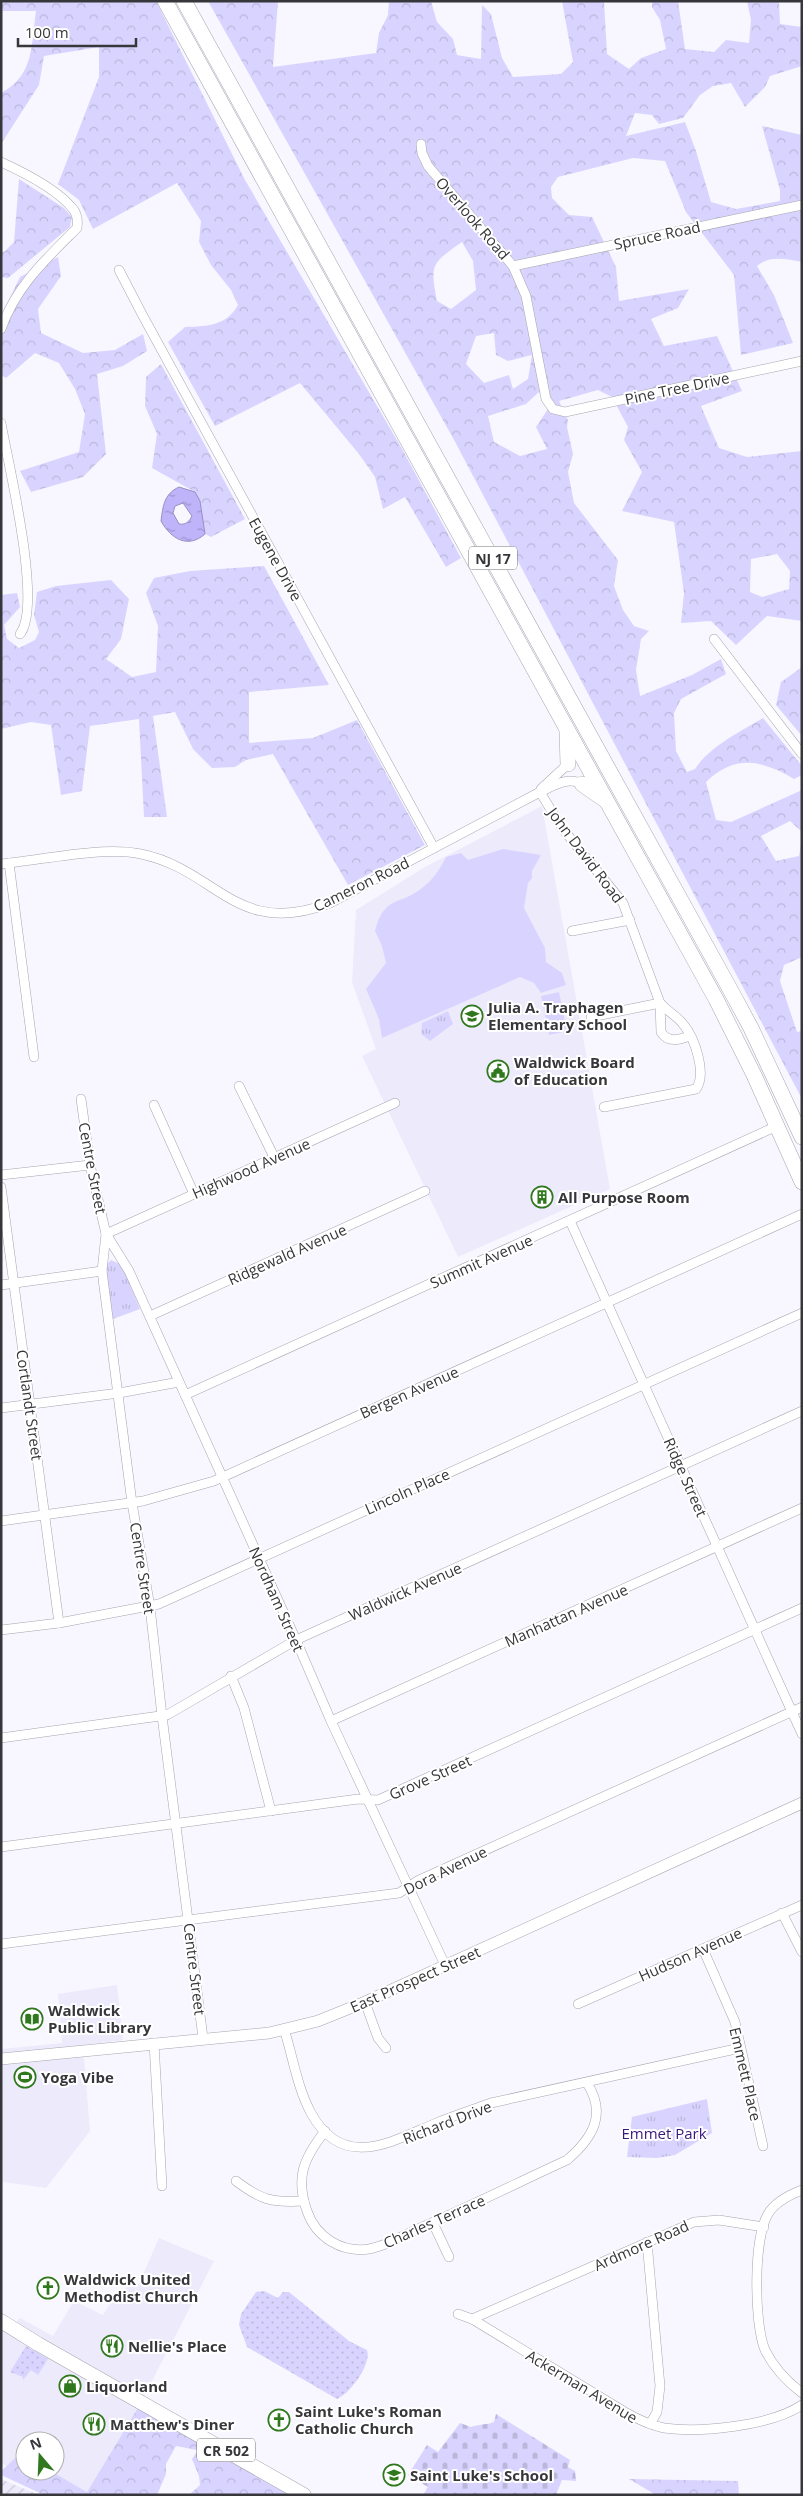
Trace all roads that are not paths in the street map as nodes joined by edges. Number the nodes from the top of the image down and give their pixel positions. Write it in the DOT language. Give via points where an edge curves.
graph roads {
  1 [pos="165,1"];
  2 [pos="184,1"];
  3 [pos="421,144"];
  4 [pos="1,162"];
  5 [pos="802,205"];
  6 [pos="513,266"];
  7 [pos="119,270"];
  8 [pos="1,329"];
  9 [pos="802,361"];
  10 [pos="553,409"];
  11 [pos="1,423"];
  12 [pos="20,634"];
  13 [pos="714,640"];
  14 [pos="567,730"];
  15 [pos="802,754"];
  16 [pos="568,764"];
  17 [pos="582,784"];
  18 [pos="540,792"];
  19 [pos="608,803"];
  20 [pos="434,848"];
  21 [pos="5,864"];
  22 [pos="630,920"];
  23 [pos="572,930"];
  24 [pos="660,1003"];
  25 [pos="590,1017"];
  26 [pos="690,1036"];
  27 [pos="34,1057"];
  28 [pos="239,1086"];
  29 [pos="81,1099"];
  30 [pos="395,1103"];
  31 [pos="154,1105"];
  32 [pos="604,1107"];
  33 [pos="777,1126"];
  34 [pos="802,1137"];
  35 [pos="274,1157"];
  36 [pos="90,1165"];
  37 [pos="1,1175"];
  38 [pos="802,1182"];
  39 [pos="1,1187"];
  40 [pos="425,1192"];
  41 [pos="194,1194"];
  42 [pos="802,1214"];
  43 [pos="570,1221"];
  44 [pos="106,1234"];
  45 [pos="102,1272"];
  46 [pos="12,1284"];
  47 [pos="1,1285"];
  48 [pos="606,1303"];
  49 [pos="802,1313"];
  50 [pos="150,1316"];
  51 [pos="179,1382"];
  52 [pos="643,1384"];
  53 [pos="119,1393"];
  54 [pos="185,1395"];
  55 [pos="30,1404"];
  56 [pos="1,1408"];
  57 [pos="802,1411"];
  58 [pos="680,1466"];
  59 [pos="222,1477"];
  60 [pos="132,1503"];
  61 [pos="802,1508"];
  62 [pos="44,1515"];
  63 [pos="1,1520"];
  64 [pos="717,1547"];
  65 [pos="259,1558"];
  66 [pos="150,1607"];
  67 [pos="802,1608"];
  68 [pos="58,1623"];
  69 [pos="1,1630"];
  70 [pos="755,1630"];
  71 [pos="296,1640"];
  72 [pos="231,1676"];
  73 [pos="802,1707"];
  74 [pos="792,1712"];
  75 [pos="162,1716"];
  76 [pos="331,1721"];
  77 [pos="802,1734"];
  78 [pos="1,1738"];
  79 [pos="367,1800"];
  80 [pos="802,1803"];
  81 [pos="271,1811"];
  82 [pos="176,1824"];
  83 [pos="1,1847"];
  84 [pos="408,1888"];
  85 [pos="802,1904"];
  86 [pos="782,1913"];
  87 [pos="190,1922"];
  88 [pos="1,1944"];
  89 [pos="703,1949"];
  90 [pos="802,1952"];
  91 [pos="445,1965"];
  92 [pos="365,2002"];
  93 [pos="578,2004"];
  94 [pos="284,2029"];
  95 [pos="203,2038"];
  96 [pos="154,2043"];
  97 [pos="386,2048"];
  98 [pos="740,2048"];
  99 [pos="1,2059"];
  100 [pos="587,2082"];
  101 [pos="325,2131"];
  102 [pos="763,2146"];
  103 [pos="236,2180"];
  104 [pos="162,2186"];
  105 [pos="802,2190"];
  106 [pos="304,2201"];
  107 [pos="433,2223"];
  108 [pos="764,2227"];
  109 [pos="648,2242"];
  110 [pos="449,2257"];
  111 [pos="458,2314"];
  112 [pos="472,2319"];
  113 [pos="1,2321"];
  114 [pos="802,2393"];
  115 [pos="802,2405"];
  116 [pos="650,2424"];
  117 [pos="304,2495"];
  1 -- 14 [label="highway, NJ 17"];
  2 -- 34 [label="highway, NJ 17" via="731,991"];
  3 -- 6 [label="street, Overlook Road" via="428,166"];
  4 -- 8 [label="street" via="57,195 78,218 77,228 24,284"];
  5 -- 6 [label="street, Spruce Road"];
  6 -- 10 [label="street, Overlook Road" via="526,296 546,399"];
  7 -- 20 [label="street, Eugene Drive"];
  9 -- 10 [label="street, Pine Tree Drive" via="565,412"];
  11 -- 12 [label="street" via="28,579 26,620"];
  13 -- 15 [label="street"];
  14 -- 16 [label="highway"];
  14 -- 19 [label="highway, NJ 17"];
  16 -- 18 [label="street, Cameron Road"];
  17 -- 18 [label="street, Cameron Road" via="568,781"];
  17 -- 19 [label="highway"];
  18 -- 20 [label="street, Cameron Road"];
  18 -- 22 [label="street, John David Road" via="562,828 616,891"];
  19 -- 33 [label="highway, NJ 17" via="736,1036"];
  20 -- 21 [label="street, Cameron Road" via="330,903 289,913 245,907 175,867 141,855 108,852"];
  21 -- 27 [label="street"];
  22 -- 23 [label="street"];
  22 -- 24 [label="street, John David Road"];
  24 -- 25 [label="street"];
  24 -- 26 [label="street, John David Road" via="683,1024"];
  24 -- 26 [label="street, John David Road" via="664,1036 676,1040"];
  26 -- 32 [label="street, John David Road" via="700,1061 700,1083 696,1089"];
  28 -- 35 [label="street"];
  29 -- 36 [label="street, Centre Street"];
  30 -- 35 [label="street, Highwood Avenue"];
  31 -- 41 [label="street"];
  33 -- 38 [label="highway, NJ 17"];
  33 -- 43 [label="street, Summit Avenue"];
  35 -- 41 [label="street, Highwood Avenue"];
  36 -- 37 [label="street"];
  36 -- 44 [label="street, Centre Street"];
  39 -- 46 [label="street, Cortlandt Street"];
  40 -- 50 [label="street, Ridgewald Avenue"];
  41 -- 44 [label="street, Highwood Avenue"];
  42 -- 48 [label="street, Bergen Avenue"];
  43 -- 48 [label="street, Ridge Street"];
  43 -- 54 [label="street, Summit Avenue"];
  44 -- 45 [label="street, Centre Street"];
  44 -- 50 [label="street, Nordham Street" via="130,1271"];
  45 -- 46 [label="street"];
  45 -- 53 [label="street, Centre Street"];
  46 -- 47 [label="street"];
  46 -- 55 [label="street, Cortlandt Street"];
  48 -- 52 [label="street, Ridge Street"];
  48 -- 59 [label="street, Bergen Avenue"];
  49 -- 52 [label="street, Lincoln Place"];
  50 -- 51 [label="street, Nordham Street"];
  51 -- 53 [label="street"];
  51 -- 54 [label="street, Nordham Street"];
  52 -- 58 [label="street, Ridge Street"];
  52 -- 65 [label="street, Lincoln Place"];
  53 -- 55 [label="street"];
  53 -- 60 [label="street, Centre Street"];
  54 -- 59 [label="street, Nordham Street"];
  55 -- 56 [label="street"];
  55 -- 62 [label="street, Cortlandt Street"];
  57 -- 58 [label="street, Waldwick Avenue"];
  58 -- 64 [label="street, Ridge Street"];
  58 -- 71 [label="street, Waldwick Avenue"];
  59 -- 60 [label="street, Bergen Avenue"];
  59 -- 65 [label="street, Nordham Street"];
  60 -- 62 [label="street, Bergen Avenue"];
  60 -- 66 [label="street, Centre Street"];
  61 -- 64 [label="street, Manhattan Avenue"];
  62 -- 63 [label="street, Bergen Avenue"];
  62 -- 68 [label="street, Cortlandt Street"];
  64 -- 70 [label="street, Ridge Street"];
  64 -- 76 [label="street, Manhattan Avenue"];
  65 -- 66 [label="street, Lincoln Place"];
  65 -- 71 [label="street, Nordham Street"];
  66 -- 68 [label="street, Lincoln Place"];
  66 -- 75 [label="street, Centre Street"];
  67 -- 70 [label="street, Grove Street"];
  68 -- 69 [label="street, Lincoln Place"];
  70 -- 74 [label="street, Ridge Street"];
  70 -- 79 [label="street, Grove Street" via="378,1800"];
  71 -- 72 [label="street, Waldwick Avenue"];
  71 -- 76 [label="street, Nordham Street"];
  72 -- 75 [label="street, Waldwick Avenue"];
  72 -- 81 [label="street" via="244,1708"];
  73 -- 74 [label="street, Dora Avenue"];
  74 -- 77 [label="street, Ridge Street"];
  74 -- 84 [label="street, Dora Avenue" via="428,1876"];
  75 -- 78 [label="street, Waldwick Avenue"];
  75 -- 82 [label="street, Centre Street"];
  76 -- 79 [label="street, Nordham Street"];
  79 -- 81 [label="street, Grove Street"];
  79 -- 84 [label="street, Nordham Street"];
  80 -- 91 [label="street, East Prospect Street"];
  81 -- 82 [label="street, Grove Street"];
  82 -- 83 [label="street, Grove Street"];
  82 -- 87 [label="street, Centre Street"];
  84 -- 87 [label="street, Dora Avenue" via="399,1893"];
  84 -- 91 [label="street, Nordham Street"];
  85 -- 86 [label="street, Hudson Avenue"];
  86 -- 89 [label="street, Hudson Avenue"];
  86 -- 90 [label="street"];
  87 -- 88 [label="street, Dora Avenue"];
  87 -- 95 [label="street, Centre Street"];
  89 -- 93 [label="street, Hudson Avenue"];
  89 -- 98 [label="street, Emmett Place" via="735,2022"];
  91 -- 92 [label="street, East Prospect Street"];
  92 -- 94 [label="street, East Prospect Street" via="318,2021"];
  92 -- 97 [label="street" via="378,2038"];
  94 -- 95 [label="street, East Prospect Street"];
  94 -- 101 [label="street, Richard Drive" via="304,2098"];
  95 -- 96 [label="street, East Prospect Street"];
  96 -- 99 [label="street, East Prospect Street"];
  96 -- 104 [label="street"];
  98 -- 100 [label="street, Richard Drive"];
  98 -- 102 [label="street, Emmett Place"];
  100 -- 101 [label="street, Richard Drive" via="491,2103 374,2148 348,2146"];
  100 -- 107 [label="street, Charles Terrace" via="597,2111 591,2133 577,2151 567,2160"];
  101 -- 106 [label="street, Charles Terrace" via="304,2160 301,2183"];
  103 -- 106 [label="street" via="272,2202"];
  105 -- 108 [label="street" via="775,2206 767,2215"];
  106 -- 107 [label="street, Charles Terrace" via="319,2232 344,2247 369,2248"];
  107 -- 110 [label="street"];
  108 -- 109 [label="street, Ardmore Road" via="707,2220 682,2226"];
  108 -- 114 [label="street" via="758,2250 760,2334 779,2373"];
  109 -- 112 [label="street, Ardmore Road"];
  109 -- 116 [label="street" via="660,2386 657,2412"];
  111 -- 112 [label="street, Ackerman Avenue"];
  112 -- 116 [label="street, Ackerman Avenue"];
  113 -- 117 [label="main road, CR 502"];
  115 -- 116 [label="street, Ackerman Avenue" via="776,2417 738,2426 677,2429"];
}
